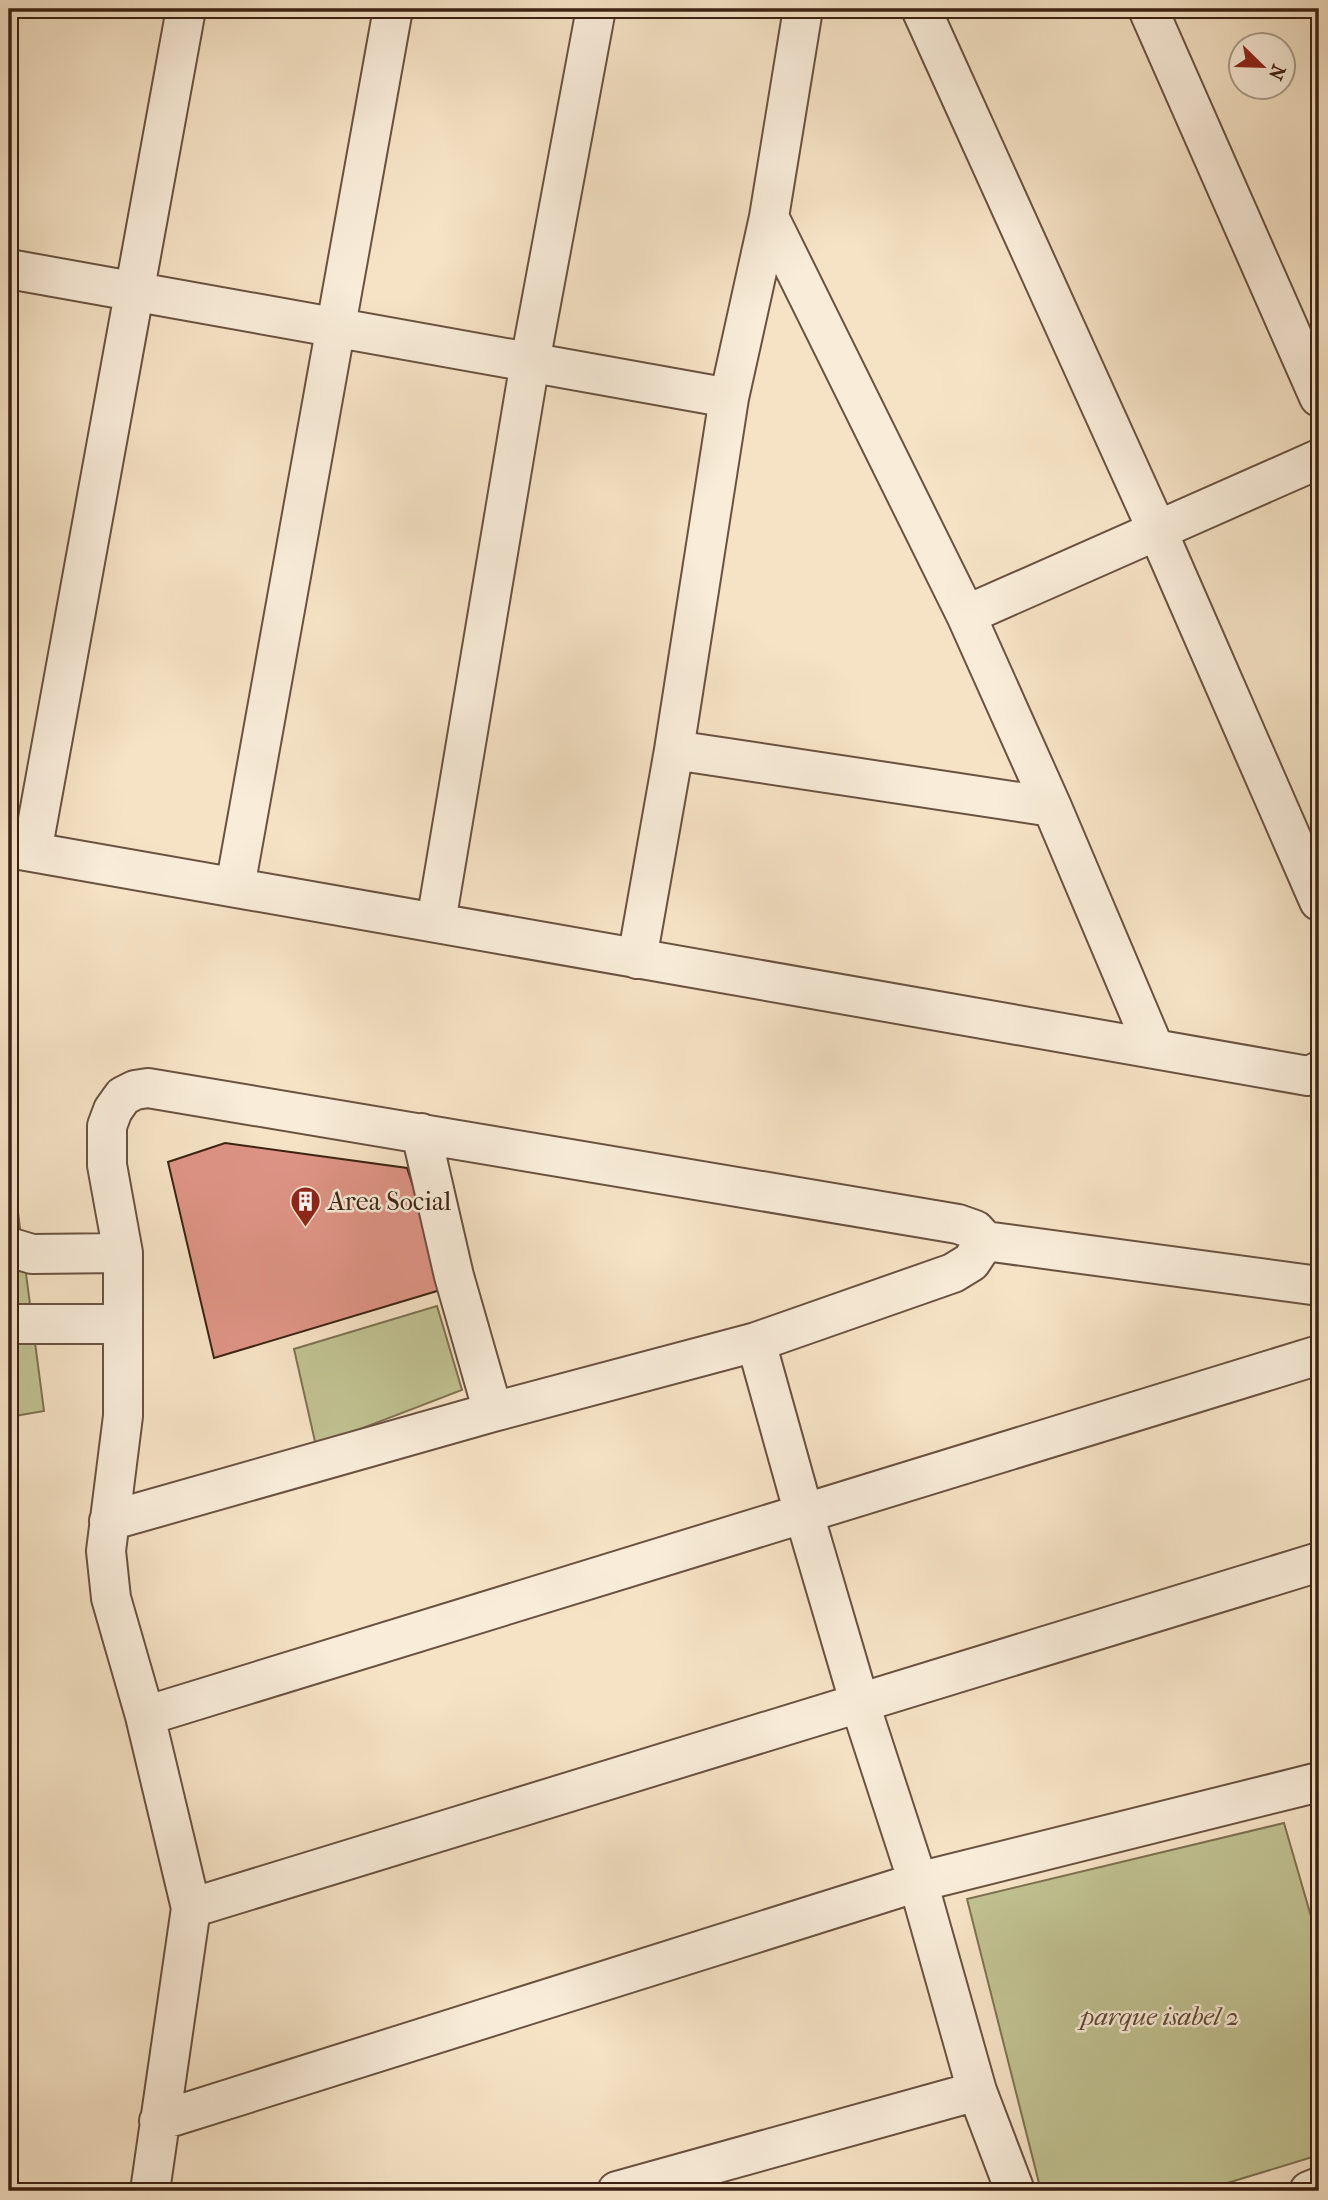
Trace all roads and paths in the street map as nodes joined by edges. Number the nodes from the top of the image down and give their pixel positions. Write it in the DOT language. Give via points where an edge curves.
graph roads {
  1 [pos="186,9"];
  2 [pos="393,9"];
  3 [pos="596,9"];
  4 [pos="803,9"];
  5 [pos="921,9"];
  6 [pos="1148,9"];
  7 [pos="769,217"];
  8 [pos="9,269"];
  9 [pos="134,290"];
  10 [pos="335,327"];
  11 [pos="530,362"];
  12 [pos="1319,397"];
  13 [pos="729,398"];
  14 [pos="1319,459"];
  15 [pos="1157,530"];
  16 [pos="966,615"];
  17 [pos="674,750"];
  18 [pos="1052,807"];
  19 [pos="20,850"];
  20 [pos="235,887"];
  21 [pos="1319,901"];
  22 [pos="436,922"];
  23 [pos="637,959"];
  24 [pos="1154,1048"];
  25 [pos="1319,1071"];
  26 [pos="421,1133"];
  27 [pos="985,1241"];
  28 [pos="9,1247"];
  29 [pos="123,1253"];
  30 [pos="1319,1286"];
  31 [pos="9,1324"];
  32 [pos="123,1324"];
  33 [pos="756,1342"];
  34 [pos="1319,1355"];
  35 [pos="493,1412"];
  36 [pos="804,1514"];
  37 [pos="109,1521"];
  38 [pos="1319,1562"];
  39 [pos="859,1702"];
  40 [pos="145,1716"];
  41 [pos="1316,1793"];
  42 [pos="918,1882"];
  43 [pos="191,1908"];
  44 [pos="977,2091"];
  45 [pos="159,2121"];
  46 [pos="1319,2187"];
  47 [pos="150,2191"];
  48 [pos="617,2191"];
  49 [pos="1014,2191"];
  50 [pos="1309,2191"];
  1 -- 9 [label="street"];
  2 -- 10 [label="street"];
  3 -- 11 [label="street"];
  4 -- 7 [label="street"];
  5 -- 15 [label="street"];
  6 -- 12 [label="street"];
  7 -- 13 [label="street"];
  7 -- 16 [label="street"];
  8 -- 9 [label="street"];
  9 -- 10 [label="street"];
  9 -- 19 [label="street"];
  10 -- 11 [label="street"];
  10 -- 20 [label="street"];
  11 -- 13 [label="street"];
  11 -- 22 [label="street"];
  13 -- 17 [label="street"];
  14 -- 15 [label="street"];
  15 -- 16 [label="street"];
  15 -- 21 [label="street"];
  16 -- 18 [label="street"];
  17 -- 18 [label="street"];
  17 -- 23 [label="street"];
  18 -- 24 [label="street"];
  19 -- 20 [label="street"];
  20 -- 22 [label="street"];
  22 -- 23 [label="street"];
  23 -- 24 [label="street"];
  24 -- 25 [label="street" via="1308,1076"];
  26 -- 27 [label="street" via="958,1224 975,1230"];
  26 -- 29 [label="street" via="148,1088 135,1090 123,1096 107,1126 107,1165"];
  26 -- 35 [label="street" via="454,1276"];
  27 -- 30 [label="street"];
  27 -- 33 [label="street" via="971,1262 953,1273"];
  28 -- 29 [label="street" via="32,1254"];
  29 -- 32 [label="street"];
  31 -- 32 [label="street"];
  32 -- 37 [label="street" via="123,1416"];
  33 -- 35 [label="street"];
  33 -- 36 [label="street"];
  34 -- 36 [label="street"];
  35 -- 37 [label="street"];
  36 -- 39 [label="street"];
  36 -- 40 [label="street"];
  37 -- 40 [label="street" via="106,1551 111,1598"];
  38 -- 39 [label="street"];
  39 -- 42 [label="street"];
  39 -- 43 [label="street"];
  40 -- 43 [label="street"];
  41 -- 42 [label="street"];
  42 -- 44 [label="street"];
  42 -- 45 [label="street"];
  43 -- 45 [label="street"];
  44 -- 48 [label="street"];
  44 -- 49 [label="street"];
  45 -- 47 [label="street"];
  46 -- 50 [label="street"];
}
